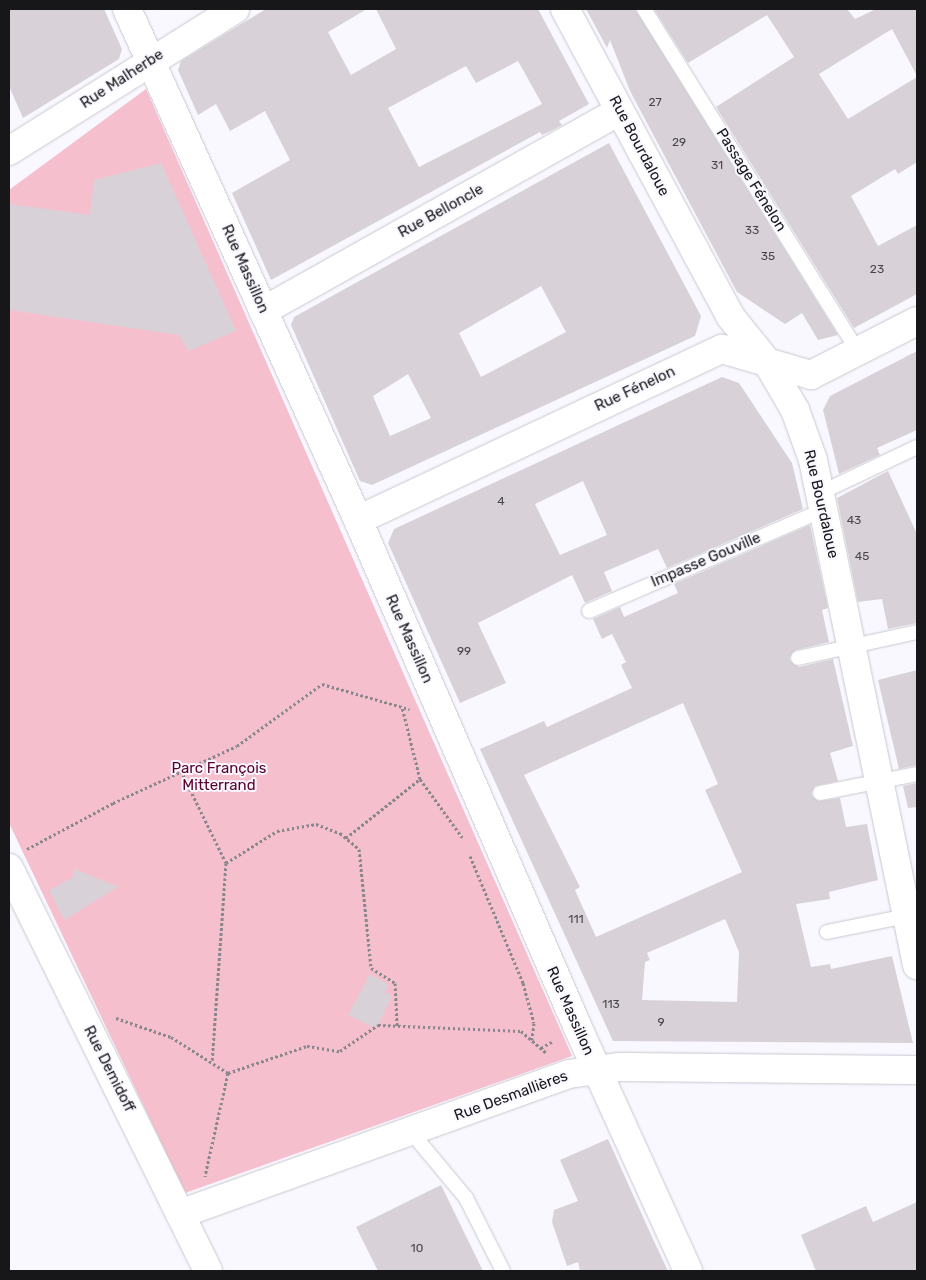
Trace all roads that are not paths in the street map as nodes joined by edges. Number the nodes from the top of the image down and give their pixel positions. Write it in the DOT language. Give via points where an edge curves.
graph roads {
  1 [pos="127,9"];
  2 [pos="235,9"];
  3 [pos="565,9"];
  4 [pos="644,9"];
  5 [pos="150,61"];
  6 [pos="619,111"];
  7 [pos="9,151"];
  8 [pos="263,311"];
  9 [pos="917,321"];
  10 [pos="858,351"];
  11 [pos="767,362"];
  12 [pos="917,447"];
  13 [pos="822,501"];
  14 [pos="358,520"];
  15 [pos="589,611"];
  16 [pos="917,632"];
  17 [pos="852,647"];
  18 [pos="798,658"];
  19 [pos="917,774"];
  20 [pos="879,782"];
  21 [pos="820,793"];
  22 [pos="16,860"];
  23 [pos="912,915"];
  24 [pos="827,932"];
  25 [pos="917,965"];
  26 [pos="597,1069"];
  27 [pos="917,1070"];
  28 [pos="411,1132"];
  29 [pos="190,1211"];
  30 [pos="208,1271"];
  31 [pos="503,1271"];
  32 [pos="688,1271"];
  1 -- 5 [label="street, Rue Massillon"];
  2 -- 5 [label="street, Rue Malherbe"];
  3 -- 6 [label="street, Rue Bourdaloue"];
  4 -- 10 [label="lane, Passage Fénelon"];
  5 -- 7 [label="street, Rue Malherbe"];
  5 -- 8 [label="street, Rue Massillon"];
  6 -- 8 [label="street, Rue Belloncle"];
  6 -- 11 [label="street, Rue Bourdaloue" via="730,316"];
  8 -- 14 [label="street, Rue Massillon"];
  9 -- 10 [label="street, Rue Fénelon"];
  10 -- 11 [label="street, Rue Fénelon" via="811,374"];
  11 -- 13 [label="street, Rue Bourdaloue" via="795,410"];
  11 -- 14 [label="street, Rue Fénelon" via="722,350"];
  12 -- 13 [label="lane, Impasse Gouville"];
  13 -- 15 [label="lane, Impasse Gouville"];
  13 -- 17 [label="street, Rue Bourdaloue"];
  14 -- 26 [label="street, Rue Massillon"];
  16 -- 17 [label="lane"];
  17 -- 18 [label="lane"];
  17 -- 20 [label="street, Rue Bourdaloue"];
  19 -- 20 [label="lane"];
  20 -- 21 [label="lane"];
  20 -- 23 [label="street, Rue Bourdaloue"];
  22 -- 29 [label="street, Rue Demidoff"];
  23 -- 24 [label="lane"];
  23 -- 25 [label="street, Rue Bourdaloue"];
  26 -- 27 [label="street, Rue Desmallières"];
  26 -- 28 [label="street, Rue Desmallières" via="569,1074"];
  26 -- 32 [label="street, Rue Massillon"];
  28 -- 29 [label="street, Rue Desmallières"];
  28 -- 31 [label="lane" via="466,1198"];
  29 -- 30 [label="street, Rue Demidoff"];
}
